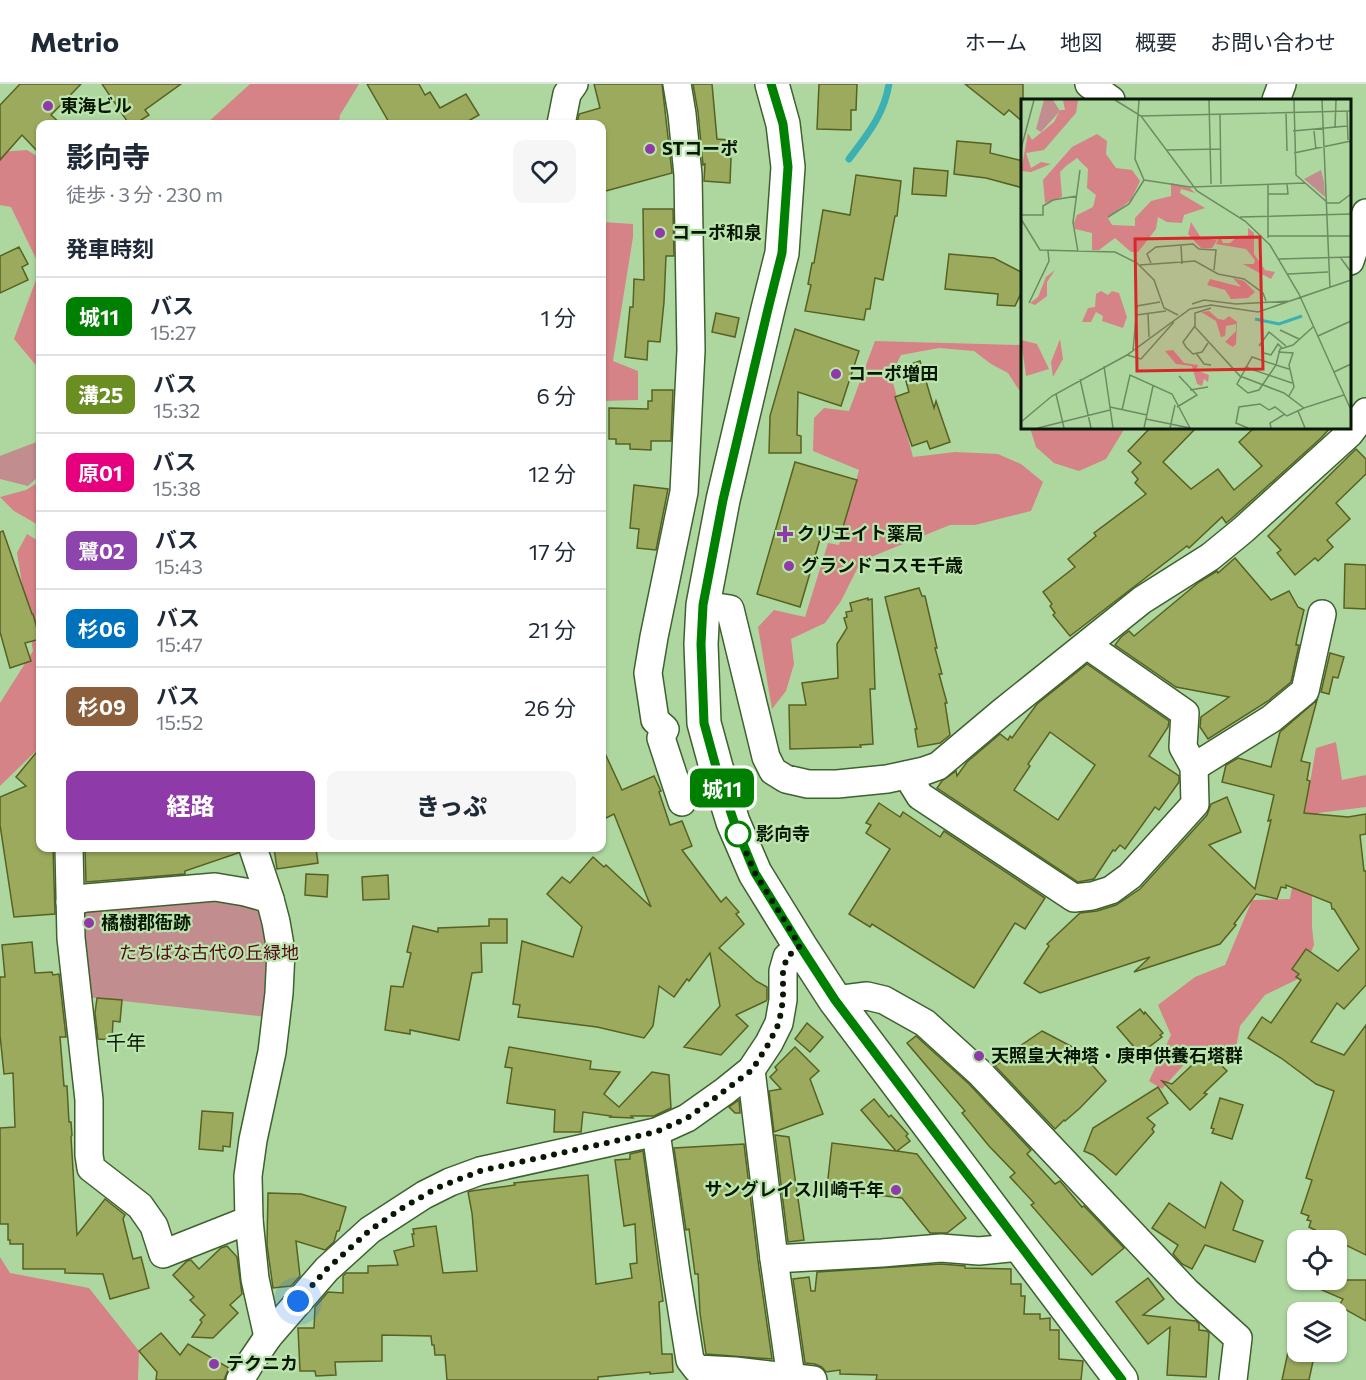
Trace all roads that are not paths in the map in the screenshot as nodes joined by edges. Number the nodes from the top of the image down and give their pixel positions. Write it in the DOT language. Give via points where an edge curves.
graph roads {
  1 [pos="574,84"];
  2 [pos="677,84"];
  3 [pos="772,84"];
  4 [pos="1089,84"];
  5 [pos="1282,84"];
  6 [pos="1110,99"];
  7 [pos="1276,99"];
  8 [pos="562,120"];
  9 [pos="1366,213"];
  10 [pos="1351,261"];
  11 [pos="1351,265"];
  12 [pos="1366,273"];
  13 [pos="1366,412"];
  14 [pos="703,605"];
  15 [pos="1322,614"];
  16 [pos="1087,645"];
  17 [pos="704,723"];
  18 [pos="665,729"];
  19 [pos="1194,767"];
  20 [pos="907,775"];
  21 [pos="682,802"];
  22 [pos="69,852"];
  23 [pos="254,852"];
  24 [pos="270,899"];
  25 [pos="70,902"];
  26 [pos="800,946"];
  27 [pos="835,1000"];
  28 [pos="752,1070"];
  29 [pos="656,1132"];
  30 [pos="249,1220"];
  31 [pos="1021,1247"];
  32 [pos="774,1259"];
  33 [pos="268,1337"];
  34 [pos="802,1379"];
  35 [pos="240,1380"];
  36 [pos="1122,1380"];
  37 [pos="1233,1380"];
  1 -- 8 [label="street" via="567,94"];
  2 -- 18 [label="street" via="688,175 691,350 684,492 648,673 656,720"];
  3 -- 14 [label="main road" via="783,124 788,167 782,253 723,500"];
  4 -- 6 [label="street"];
  5 -- 7 [label="street"];
  9 -- 10 [label="street"];
  11 -- 12 [label="street"];
  13 -- 16 [label="street" via="1349,434 1243,530 1210,557 1142,600"];
  14 -- 17 [label="main road"];
  14 -- 20 [label="street" via="730,609 766,757 773,771 808,784"];
  15 -- 19 [label="street" via="1305,692 1271,719"];
  16 -- 19 [label="street" via="1185,713 1183,747"];
  16 -- 20 [label="street" via="938,766"];
  17 -- 18 [label="street"];
  17 -- 26 [label="main road" via="734,822 755,873"];
  18 -- 21 [label="street" via="661,738"];
  19 -- 20 [label="street" via="1196,804 1171,832 1130,876 1111,890 1074,898 920,796"];
  22 -- 25 [label="street"];
  23 -- 24 [label="street"];
  24 -- 25 [label="street" via="215,887"];
  24 -- 30 [label="street" via="281,951 279,993 272,1053 248,1176"];
  25 -- 30 [label="street" via="89,1100 91,1168 140,1206 154,1226 162,1254"];
  26 -- 27 [label="main road"];
  26 -- 28 [label="street" via="787,957 783,971 779,1023"];
  27 -- 31 [label="main road"];
  27 -- 37 [label="street" via="867,996 884,1000 925,1023 980,1073 1187,1292 1238,1338"];
  28 -- 29 [label="street" via="687,1118"];
  28 -- 32 [label="street"];
  29 -- 33 [label="street" via="480,1171 424,1195 370,1230 327,1269"];
  29 -- 34 [label="street" via="690,1360 698,1370"];
  30 -- 33 [label="street" via="255,1279"];
  31 -- 32 [label="street"];
  31 -- 36 [label="main road"];
  32 -- 34 [label="street"];
  33 -- 35 [label="street"];
}
